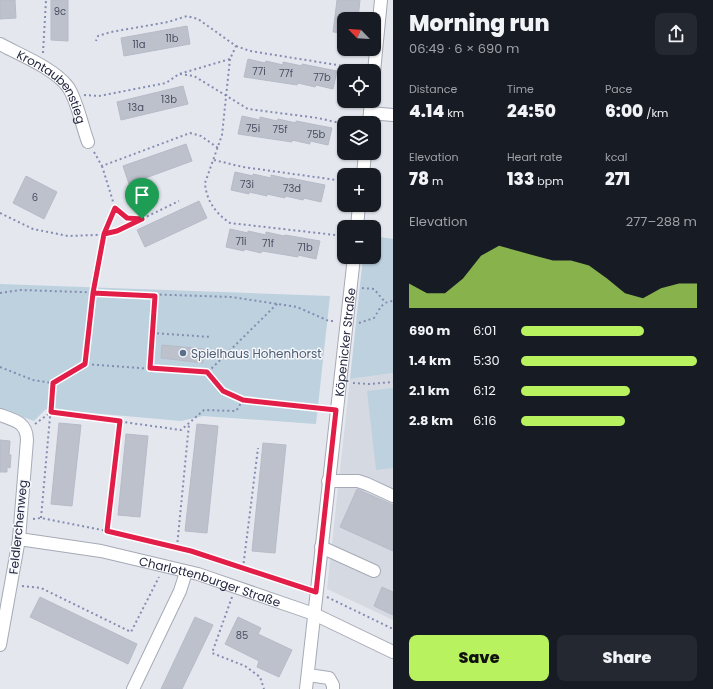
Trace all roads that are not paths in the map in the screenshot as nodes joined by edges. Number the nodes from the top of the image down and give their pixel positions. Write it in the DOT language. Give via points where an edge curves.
graph roads {
  1 [pos="381,0"];
  2 [pos="0,44"];
  3 [pos="375,64"];
  4 [pos="370,112"];
  5 [pos="393,115"];
  6 [pos="88,142"];
  7 [pos="353,264"];
  8 [pos="0,415"];
  9 [pos="328,481"];
  10 [pos="393,496"];
  11 [pos="19,539"];
  12 [pos="321,547"];
  13 [pos="374,571"];
  14 [pos="186,572"];
  15 [pos="314,614"];
  16 [pos="0,645"];
  17 [pos="393,652"];
  18 [pos="308,675"];
  19 [pos="133,689"];
  20 [pos="306,689"];
  21 [pos="333,689"];
  1 -- 3 [label="street"];
  2 -- 6 [label="street, Krontaubenstieg" via="63,82 71,94"];
  4 -- 5 [label="street"];
  7 -- 9 [label="street, Köpenicker Straße"];
  8 -- 11 [label="street, Feldlerchenweg" via="20,422 26,431"];
  9 -- 10 [label="street" via="358,481"];
  9 -- 12 [label="street, Köpenicker Straße"];
  11 -- 14 [label="street, Charlottenburger Straße" via="101,551"];
  11 -- 16 [label="street, Feldlerchenweg"];
  12 -- 13 [label="street"];
  12 -- 15 [label="street, Köpenicker Straße"];
  14 -- 15 [label="street, Charlottenburger Straße" via="236,586"];
  14 -- 19 [label="street"];
  15 -- 17 [label="street, Charlottenburger Straße"];
  15 -- 18 [label="street, Köpenicker Straße"];
  18 -- 20 [label="street, Köpenicker Straße"];
  18 -- 21 [label="street" via="329,678"];
}
